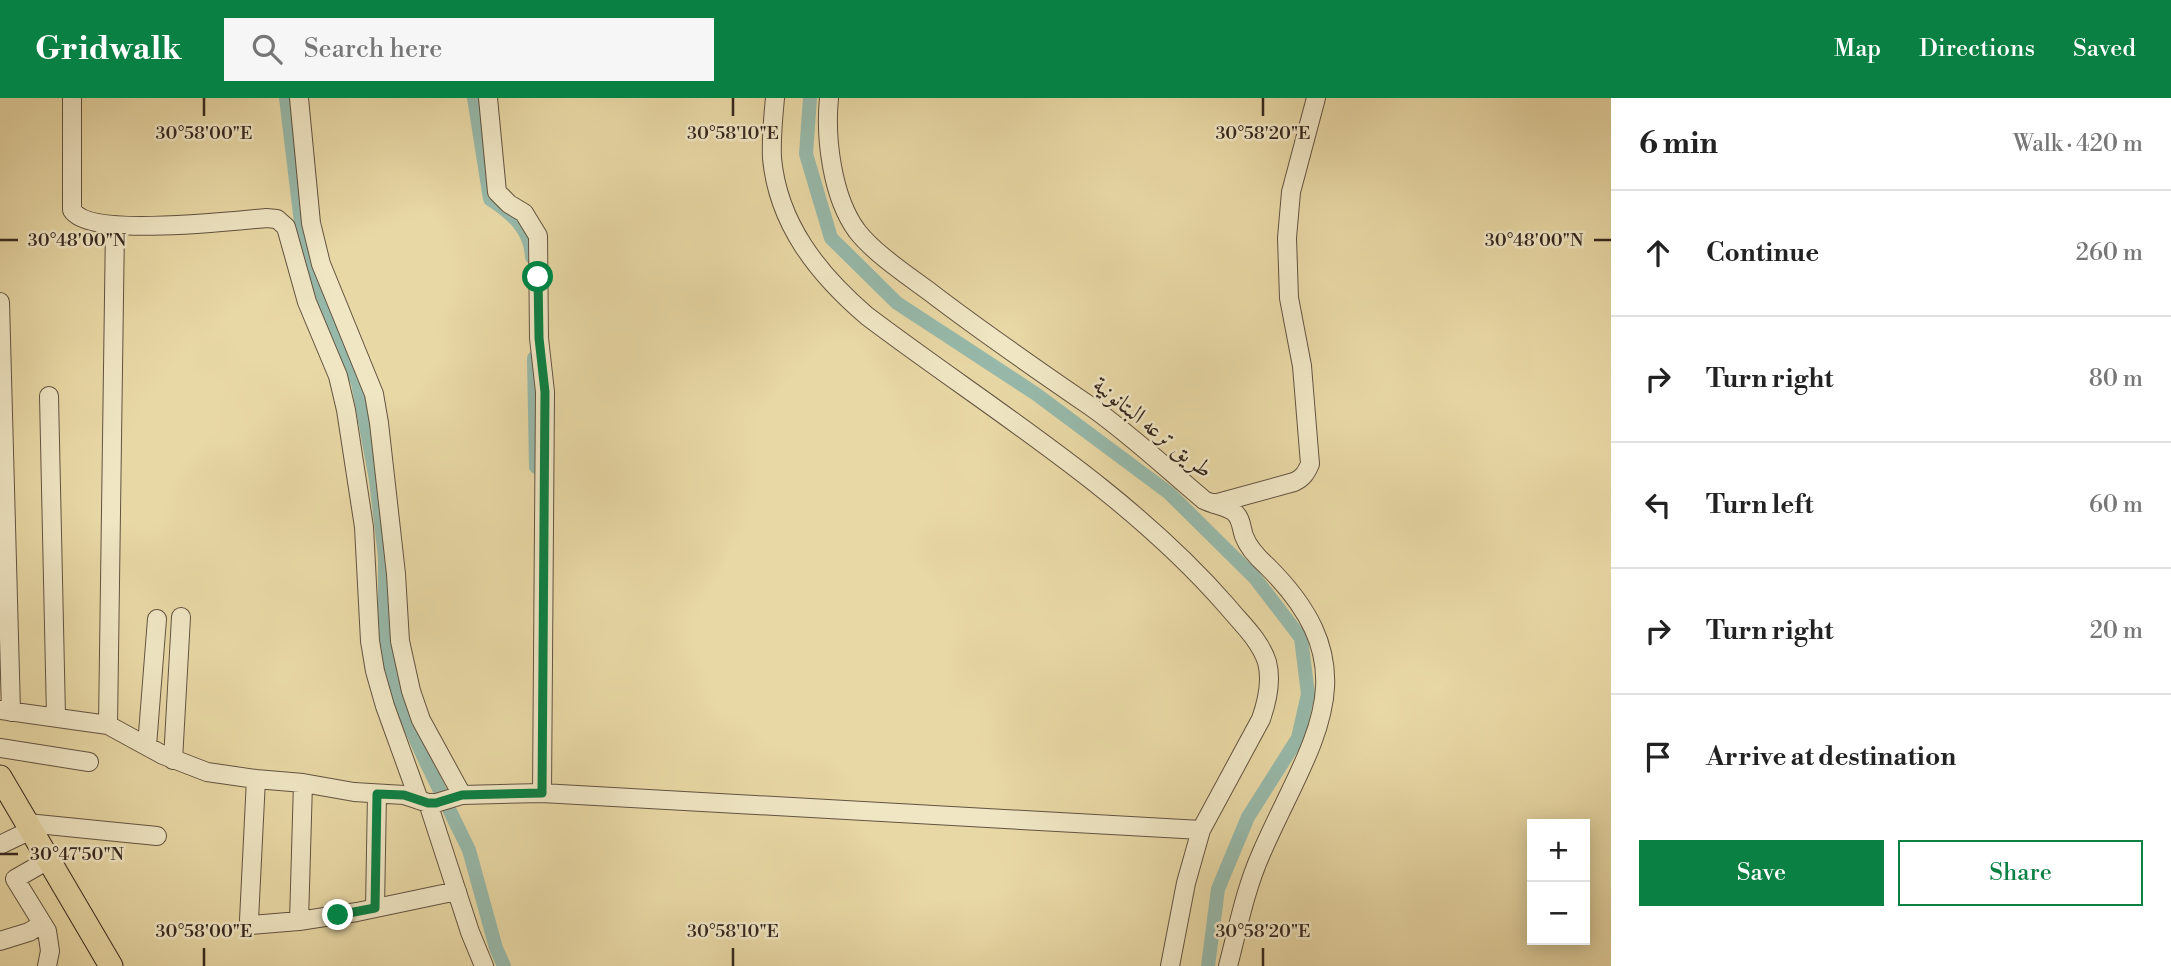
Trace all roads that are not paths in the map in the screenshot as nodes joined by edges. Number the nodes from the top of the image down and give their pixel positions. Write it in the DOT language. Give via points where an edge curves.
graph roads {
  1 [pos="72,98"];
  2 [pos="299,98"];
  3 [pos="488,98"];
  4 [pos="775,98"];
  5 [pos="829,98"];
  6 [pos="1316,98"];
  7 [pos="115,226"];
  8 [pos="0,302"];
  9 [pos="49,396"];
  10 [pos="1213,504"];
  11 [pos="181,617"];
  12 [pos="157,620"];
  13 [pos="6,711"];
  14 [pos="56,717"];
  15 [pos="108,725"];
  16 [pos="147,746"];
  17 [pos="0,748"];
  18 [pos="173,760"];
  19 [pos="89,762"];
  20 [pos="0,777"];
  21 [pos="256,779"];
  22 [pos="303,783"];
  23 [pos="542,793"];
  24 [pos="377,794"];
  25 [pos="439,800"];
  26 [pos="29,826"];
  27 [pos="1201,830"];
  28 [pos="158,836"];
  29 [pos="0,845"];
  30 [pos="48,860"];
  31 [pos="7,880"];
  32 [pos="457,891"];
  33 [pos="375,908"];
  34 [pos="299,922"];
  35 [pos="42,924"];
  36 [pos="0,941"];
  37 [pos="47,966"];
  38 [pos="111,966"];
  39 [pos="484,966"];
  40 [pos="1170,966"];
  41 [pos="1228,966"];
  1 -- 7 [label="street" via="72,210 81,218"];
  2 -- 25 [label="street" via="311,223 321,264 374,394 395,560 400,641"];
  3 -- 23 [label="street" via="497,192 524,214 538,236 539,338 545,392"];
  4 -- 27 [label="street" via="772,158 785,215 830,282 885,329 1126,506 1217,594 1262,651 1269,671 1265,707"];
  5 -- 10 [label="street, طريق ترعه البتانونية" via="834,173 858,231 913,281 1094,408"];
  6 -- 10 [label="street" via="1291,192 1287,238 1289,298 1302,366 1310,464 1294,482"];
  7 -- 15 [label="street"];
  7 -- 25 [label="street" via="266,218 277,219 286,227 346,410 364,527 375,671 385,706"];
  8 -- 13 [label="street"];
  9 -- 14 [label="street"];
  10 -- 41 [label="street, طريق ترعه البتانونية" via="1235,513 1248,544 1303,610 1320,647 1326,689 1311,748 1247,888"];
  11 -- 18 [label="street"];
  12 -- 16 [label="street"];
  13 -- 14 [label="street"];
  14 -- 15 [label="street"];
  15 -- 16 [label="street"];
  16 -- 18 [label="street"];
  17 -- 19 [label="street"];
  18 -- 21 [label="street" via="207,772"];
  20 -- 26 [label="main road"];
  21 -- 22 [label="street"];
  21 -- 34 [label="street" via="250,924"];
  22 -- 24 [label="street"];
  22 -- 34 [label="street"];
  23 -- 25 [label="street"];
  23 -- 27 [label="street"];
  24 -- 25 [label="street"];
  24 -- 33 [label="street"];
  25 -- 32 [label="street"];
  26 -- 28 [label="street"];
  26 -- 29 [label="street"];
  26 -- 30 [label="main road"];
  27 -- 40 [label="street"];
  30 -- 31 [label="street"];
  30 -- 38 [label="main road"];
  31 -- 35 [label="street"];
  32 -- 33 [label="street"];
  32 -- 39 [label="street"];
  33 -- 34 [label="street"];
  35 -- 36 [label="street"];
  35 -- 37 [label="street" via="50,940"];
}
